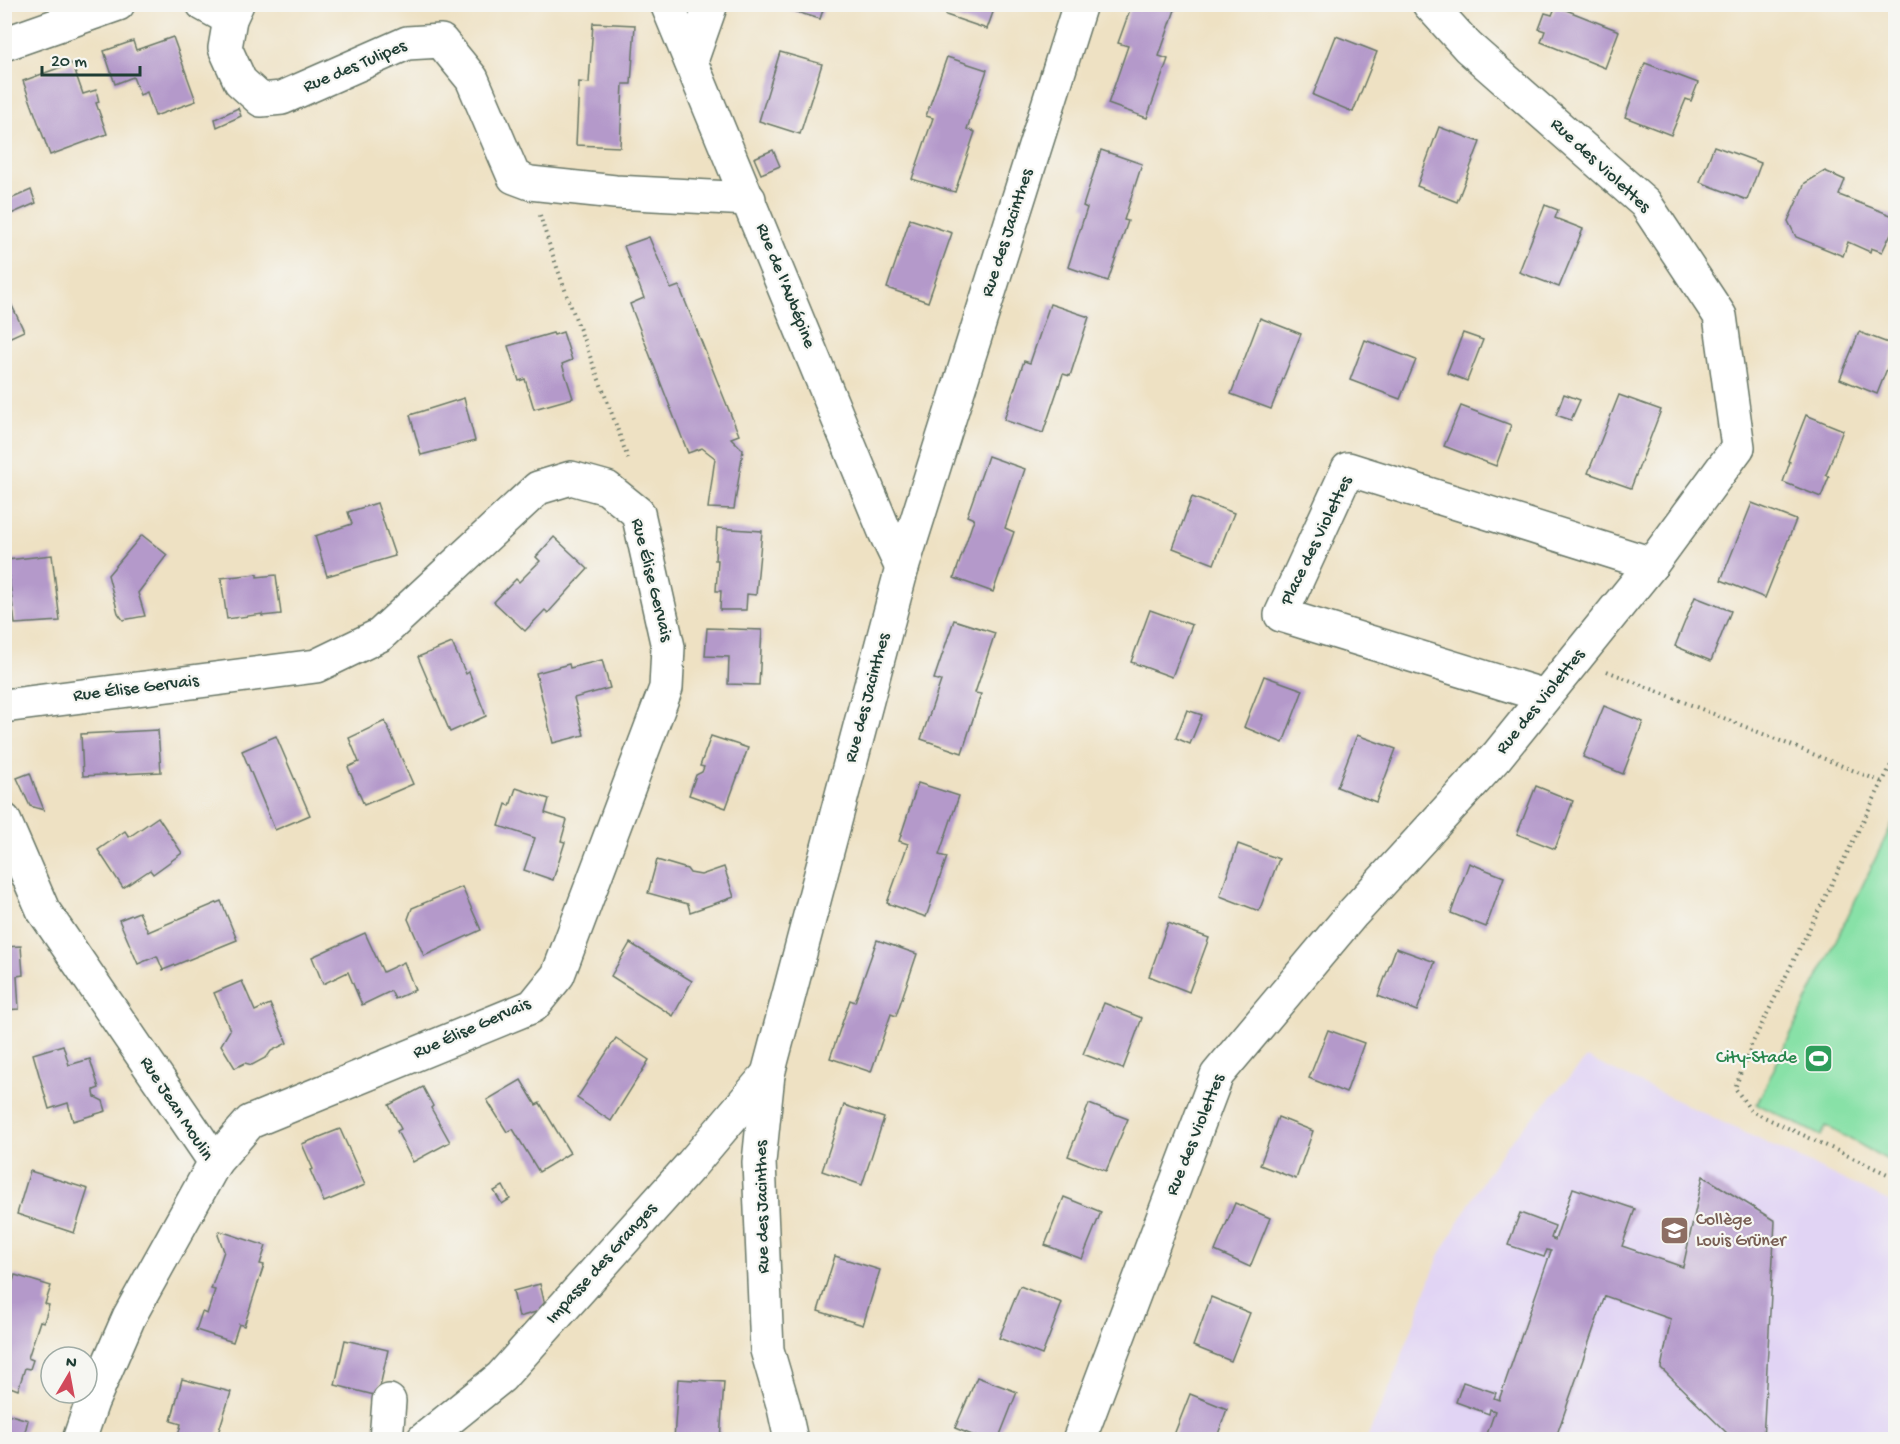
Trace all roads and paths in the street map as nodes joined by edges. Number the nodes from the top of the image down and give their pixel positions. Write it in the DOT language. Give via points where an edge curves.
graph roads {
  1 [pos="118,4"];
  2 [pos="667,4"];
  3 [pos="711,4"];
  4 [pos="1080,4"];
  5 [pos="1428,4"];
  6 [pos="223,9"];
  7 [pos="4,44"];
  8 [pos="691,62"];
  9 [pos="530,183"];
  10 [pos="749,199"];
  11 [pos="638,513"];
  12 [pos="1652,564"];
  13 [pos="902,568"];
  14 [pos="1575,659"];
  15 [pos="1545,696"];
  16 [pos="4,706"];
  17 [pos="1896,755"];
  18 [pos="1882,782"];
  19 [pos="4,820"];
  20 [pos="768,1074"];
  21 [pos="215,1162"];
  22 [pos="1896,1178"];
  23 [pos="389,1401"];
  24 [pos="784,1408"];
  25 [pos="79,1440"];
  26 [pos="387,1440"];
  27 [pos="423,1440"];
  28 [pos="791,1440"];
  29 [pos="803,1440"];
  30 [pos="1079,1440"];
  1 -- 7 [label="street"];
  2 -- 8 [label="street, Rue de l'Aubépine"];
  3 -- 8 [label="street"];
  4 -- 13 [label="street, Rue des Jacinthes"];
  5 -- 12 [label="street, Rue des Violettes" via="1468,47 1644,203 1720,315 1738,447"];
  6 -- 9 [label="street, Rue des Tulipes" via="225,48 240,81 261,100 282,98 407,43 441,41 472,79 514,177"];
  8 -- 10 [label="street, Rue de l'Aubépine"];
  9 -- 10 [label="street"];
  9 -- 11 [label="path" via="555,264 635,479"];
  10 -- 13 [label="street, Rue de l'Aubépine"];
  11 -- 16 [label="street, Rue Élise Gervais" via="607,488 571,478 549,484 538,488 380,635 316,666"];
  11 -- 21 [label="street, Rue Élise Gervais" via="668,647 666,688 558,975 533,1006 250,1122"];
  12 -- 14 [label="street, Rue des Violettes"];
  12 -- 15 [label="street, Place des Violettes" via="1348,469 1281,615"];
  13 -- 20 [label="street, Rue des Jacinthes"];
  14 -- 15 [label="street, Rue des Violettes"];
  14 -- 18 [label="path"];
  15 -- 30 [label="street, Rue des Violettes" via="1497,756 1353,913 1217,1075"];
  17 -- 18 [label="path"];
  18 -- 22 [label="path" via="1751,1046 1735,1088 1751,1111"];
  19 -- 21 [label="street, Rue Jean Moulin" via="43,910"];
  20 -- 24 [label="street, Rue des Jacinthes" via="759,1162 767,1350"];
  20 -- 27 [label="street, Impasse des Granges" via="501,1377"];
  21 -- 25 [label="street, Rue Jean Moulin" via="129,1317"];
  23 -- 26 [label="street"];
  24 -- 28 [label="street, Rue des Jacinthes"];
  24 -- 29 [label="street, Rue des Jacinthes"];
}
